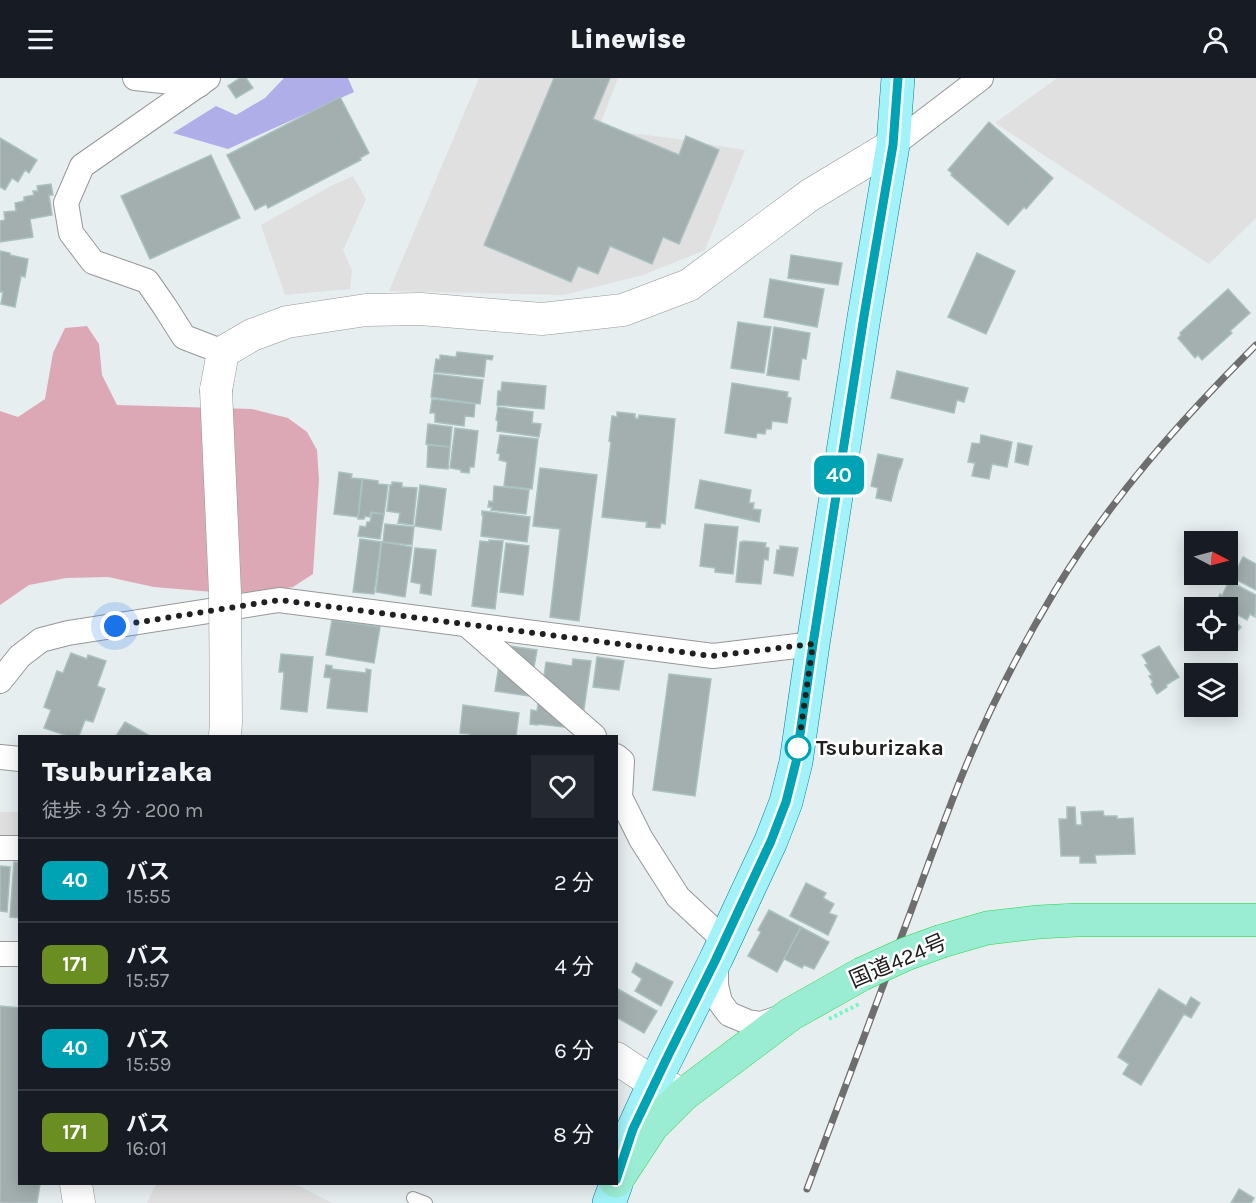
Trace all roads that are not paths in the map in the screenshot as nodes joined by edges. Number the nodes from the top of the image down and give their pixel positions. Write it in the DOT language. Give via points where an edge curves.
graph roads {
  1 [pos="135,78"];
  2 [pos="898,78"];
  3 [pos="981,78"];
  4 [pos="204,82"];
  5 [pos="893,145"];
  6 [pos="223,352"];
  7 [pos="466,624"];
  8 [pos="813,644"];
  9 [pos="0,681"];
  10 [pos="225,735"];
  11 [pos="593,735"];
  12 [pos="0,758"];
  13 [pos="618,758"];
  14 [pos="18,759"];
  15 [pos="0,848"];
  16 [pos="18,848"];
  17 [pos="1256,920"];
  18 [pos="720,950"];
  19 [pos="0,954"];
  20 [pos="18,954"];
  21 [pos="791,1014"];
  22 [pos="618,1059"];
  23 [pos="669,1088"];
  24 [pos="618,1179"];
  25 [pos="76,1185"];
  26 [pos="615,1185"];
  27 [pos="413,1198"];
  28 [pos="79,1203"];
  29 [pos="426,1203"];
  30 [pos="609,1203"];
  1 -- 4 [label="street"];
  2 -- 5 [label="main road"];
  3 -- 5 [label="street"];
  4 -- 6 [label="street" via="82,166 66,203 71,233 93,262 147,281 184,337"];
  5 -- 6 [label="street" via="810,195 689,285 623,310 542,319 421,309 366,310 287,322 252,335"];
  5 -- 8 [label="main road"];
  6 -- 10 [label="street, bridge" via="216,390 225,593"];
  7 -- 8 [label="street" via="712,656"];
  7 -- 9 [label="street" via="279,600 41,640 20,656"];
  7 -- 11 [label="street"];
  8 -- 18 [label="main road" via="796,762 786,802"];
  12 -- 14 [label="street"];
  13 -- 18 [label="street" via="622,761 620,797 641,839 678,897"];
  15 -- 16 [label="street"];
  17 -- 21 [label="highway, 国道424号, bridge" via="1077,920 987,928 906,954"];
  18 -- 21 [label="street" via="716,985 720,1002 729,1014 761,1024"];
  18 -- 23 [label="main road"];
  19 -- 20 [label="street"];
  21 -- 23 [label="highway, 国道424号"];
  22 -- 23 [label="street"];
  23 -- 24 [label="highway, 国道424号" via="652,1126"];
  25 -- 28 [label="street"];
  26 -- 30 [label="main road"];
  27 -- 29 [label="lane"];
}
